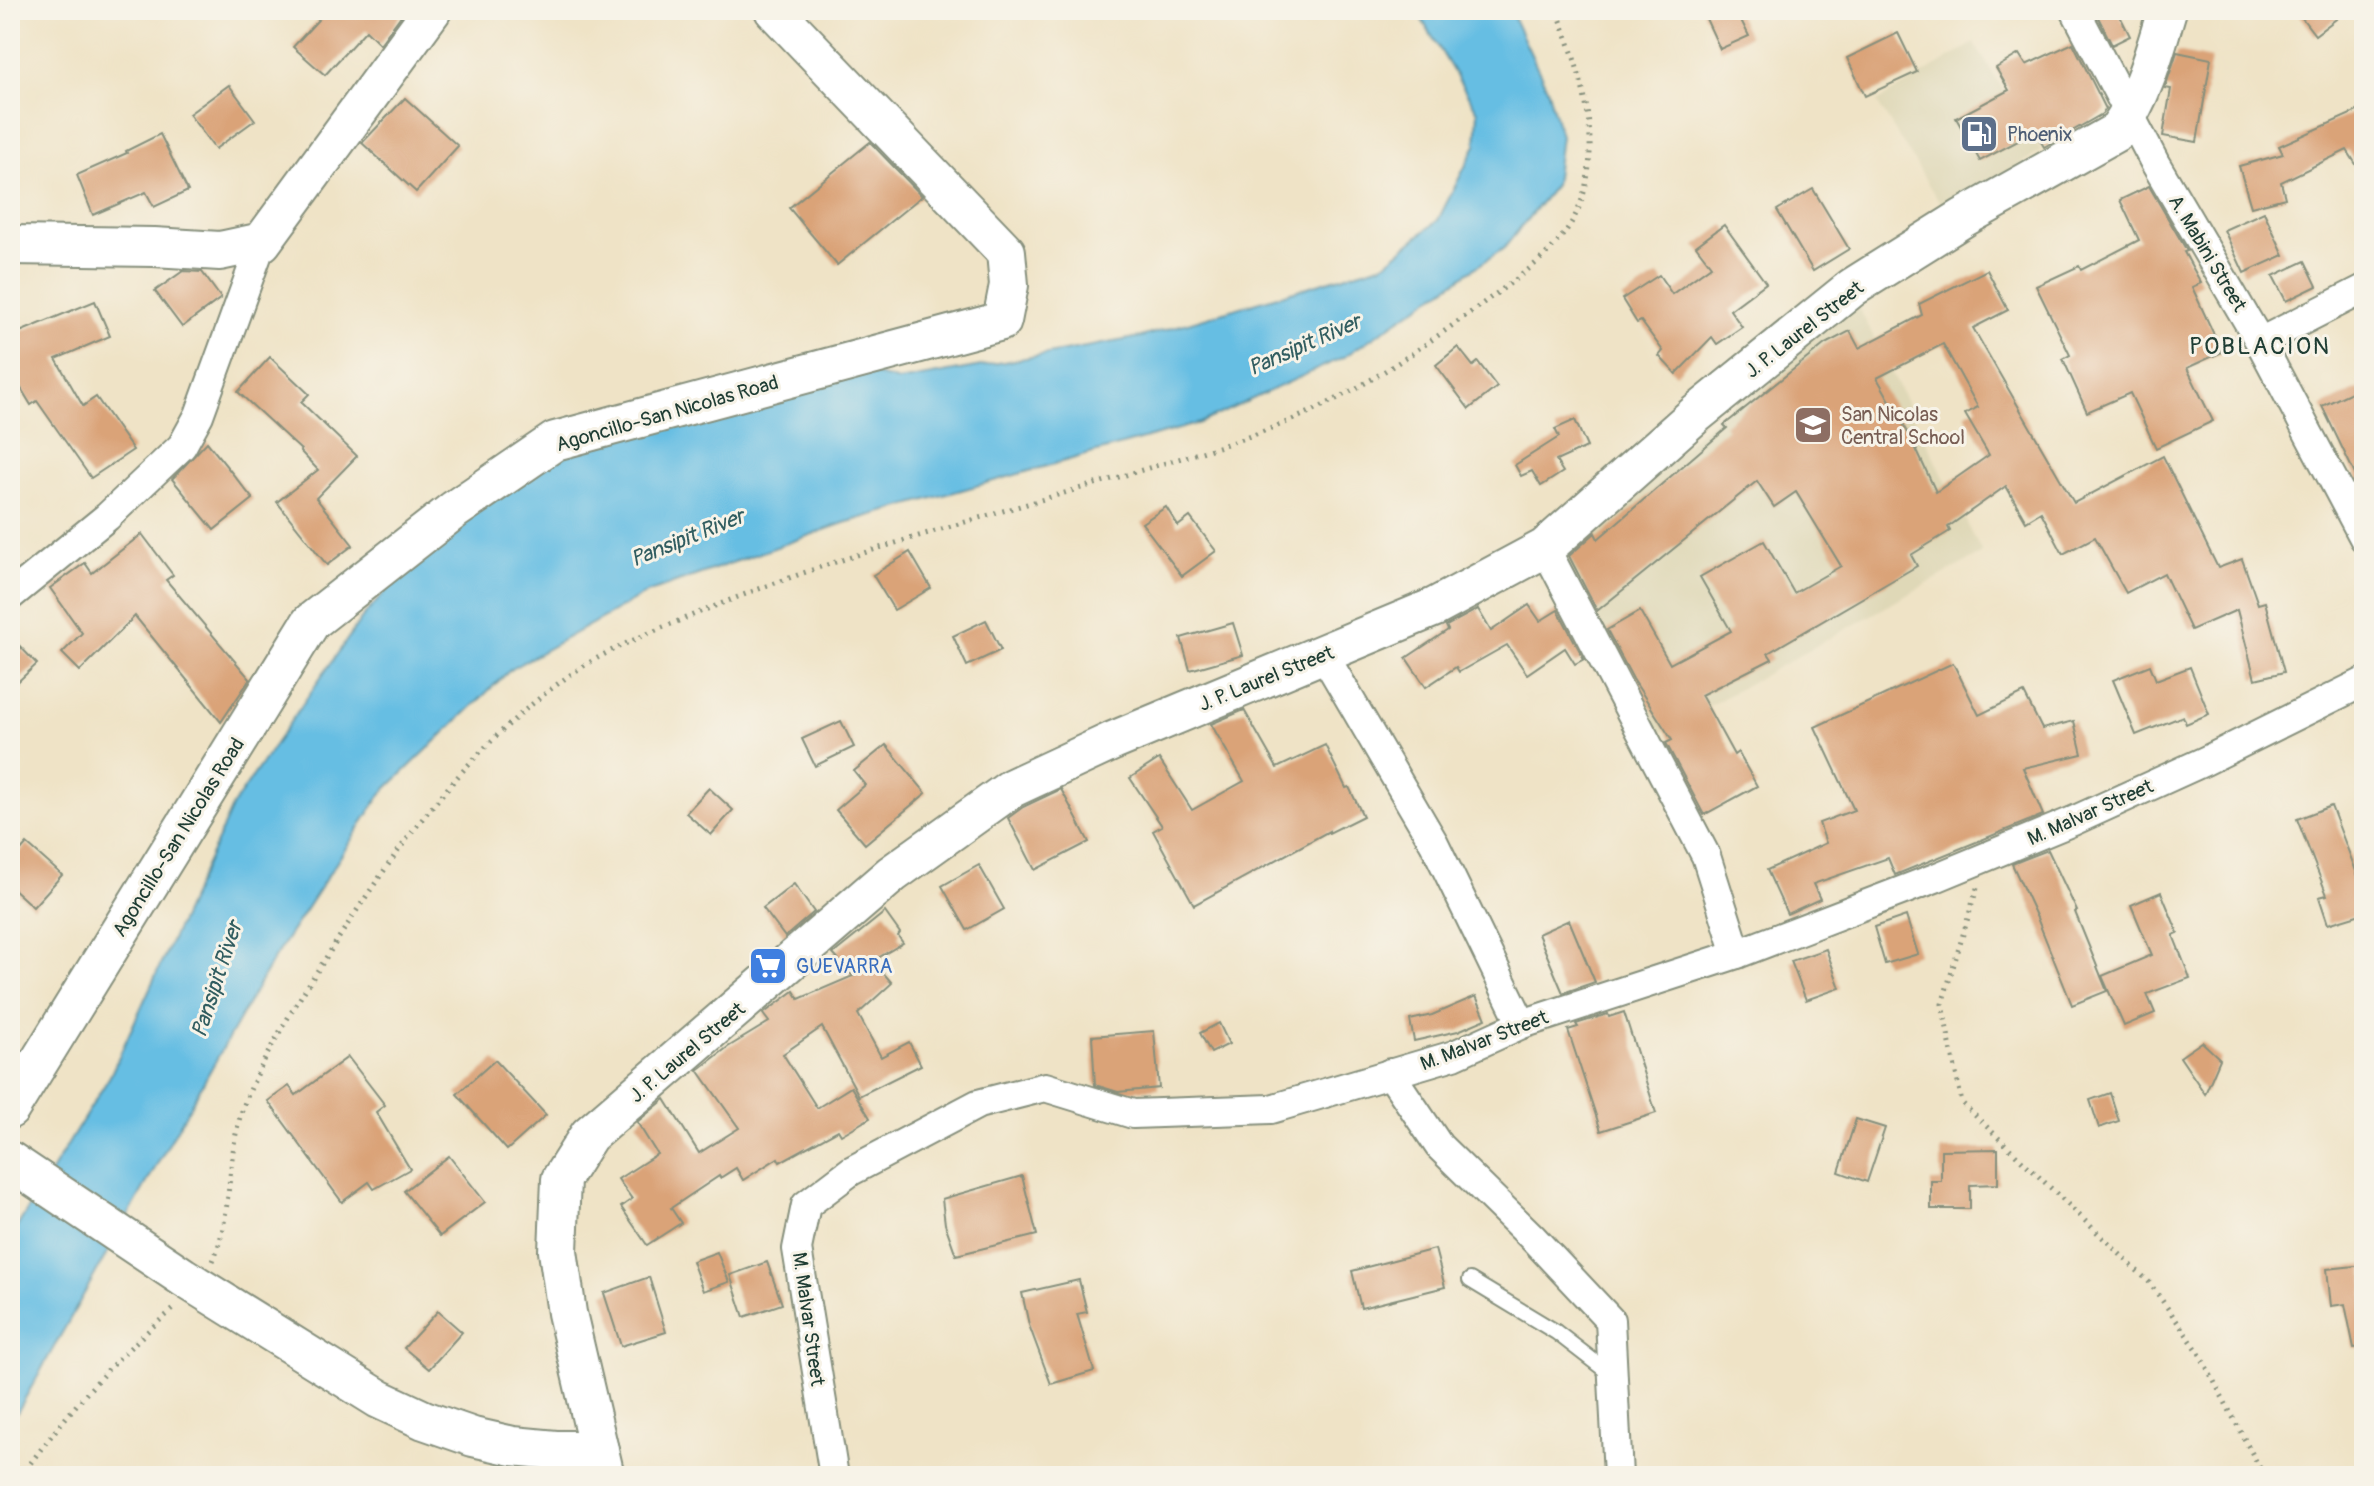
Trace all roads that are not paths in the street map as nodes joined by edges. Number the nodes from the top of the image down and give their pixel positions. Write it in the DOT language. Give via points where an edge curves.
graph roads {
  1 [pos="432,10"];
  2 [pos="774,10"];
  3 [pos="2075,10"];
  4 [pos="2167,10"];
  5 [pos="2130,113"];
  6 [pos="262,242"];
  7 [pos="10,245"];
  8 [pos="2363,292"];
  9 [pos="2260,342"];
  10 [pos="2364,538"];
  11 [pos="1545,548"];
  12 [pos="10,596"];
  13 [pos="1324,655"];
  14 [pos="2364,682"];
  15 [pos="1737,954"];
  16 [pos="1522,1024"];
  17 [pos="1390,1073"];
  18 [pos="10,1109"];
  19 [pos="21,1168"];
  20 [pos="1470,1280"];
  21 [pos="1613,1376"];
  22 [pos="602,1463"];
  23 [pos="834,1476"];
  24 [pos="1618,1476"];
  1 -- 6 [label="main road"];
  2 -- 18 [label="main road, Agoncillo-San Nicolas Road" via="1006,252 1009,285 1002,321 555,441 454,510 311,622"];
  3 -- 5 [label="street, A. Mabini Street"];
  4 -- 5 [label="main road, J. P. Laurel Street"];
  5 -- 9 [label="street, A. Mabini Street"];
  5 -- 11 [label="main road, J. P. Laurel Street" via="2118,131 1853,287 1695,415"];
  6 -- 7 [label="main road" via="220,251"];
  6 -- 12 [label="street" via="199,415 182,446 107,517"];
  8 -- 9 [label="street"];
  9 -- 10 [label="street, A. Mabini Street"];
  11 -- 13 [label="main road, J. P. Laurel Street" via="1435,607"];
  11 -- 15 [label="street" via="1706,856"];
  13 -- 16 [label="street" via="1434,843"];
  13 -- 22 [label="main road, J. P. Laurel Street" via="1012,788 892,874 589,1135 561,1179 558,1251"];
  14 -- 15 [label="street, M. Malvar Street" via="2192,767 1986,857"];
  15 -- 16 [label="street, M. Malvar Street"];
  16 -- 17 [label="street, M. Malvar Street" via="1454,1055"];
  17 -- 21 [label="street" via="1439,1146 1610,1320"];
  17 -- 23 [label="street, M. Malvar Street" via="1271,1109 1133,1114 1045,1087 978,1104 851,1171 806,1205 797,1249"];
  19 -- 22 [label="main road" via="379,1399 473,1437"];
  20 -- 21 [label="lane" via="1556,1332"];
  21 -- 24 [label="street"];
}
